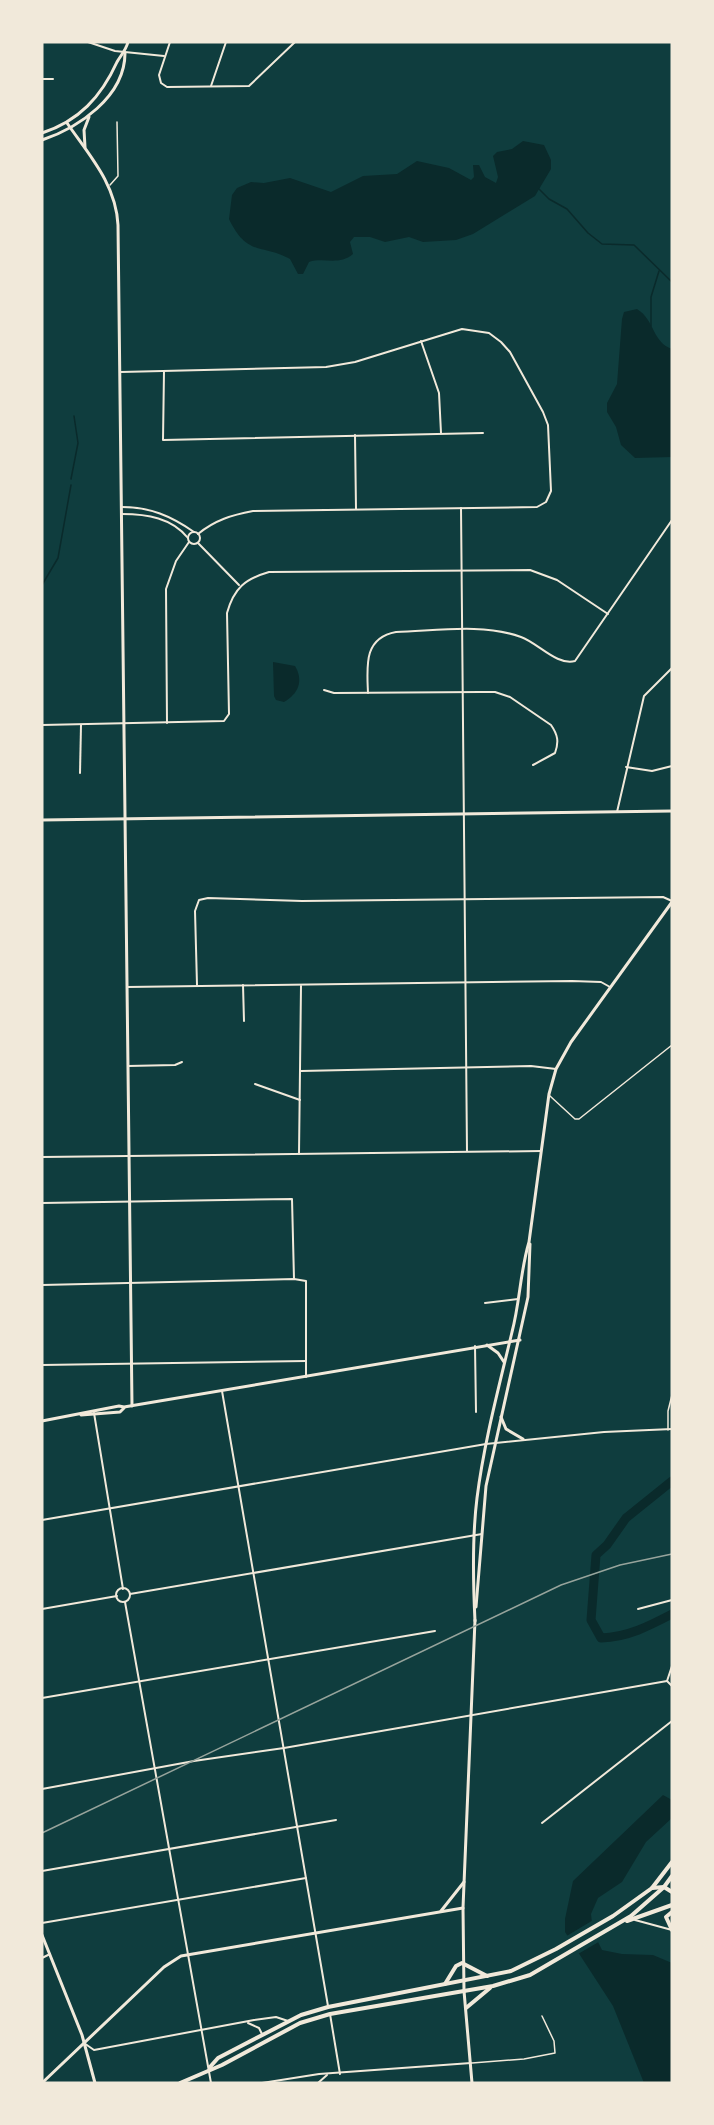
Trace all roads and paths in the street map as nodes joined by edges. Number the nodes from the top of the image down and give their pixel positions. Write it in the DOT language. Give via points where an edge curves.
graph roads {
  1 [pos="88,42"];
  2 [pos="128,42"];
  3 [pos="170,42"];
  4 [pos="226,42"];
  5 [pos="295,42"];
  6 [pos="125,51"];
  7 [pos="165,56"];
  8 [pos="42,79"];
  9 [pos="53,79"];
  10 [pos="211,87"];
  11 [pos="89,115"];
  12 [pos="117,122"];
  13 [pos="67,123"];
  14 [pos="71,128"];
  15 [pos="42,133"];
  16 [pos="42,140"];
  17 [pos="85,147"];
  18 [pos="109,185"];
  19 [pos="421,341"];
  20 [pos="164,371"];
  21 [pos="121,372"];
  22 [pos="441,433"];
  23 [pos="483,433"];
  24 [pos="355,435"];
  25 [pos="122,507"];
  26 [pos="460,508"];
  27 [pos="356,509"];
  28 [pos="123,514"];
  29 [pos="672,520"];
  30 [pos="194,532"];
  31 [pos="198,534"];
  32 [pos="188,538"];
  33 [pos="189,543"];
  34 [pos="198,543"];
  35 [pos="462,569"];
  36 [pos="239,585"];
  37 [pos="608,614"];
  38 [pos="462,630"];
  39 [pos="672,668"];
  40 [pos="324,690"];
  41 [pos="461,692"];
  42 [pos="368,693"];
  43 [pos="125,723"];
  44 [pos="166,723"];
  45 [pos="42,725"];
  46 [pos="81,725"];
  47 [pos="533,765"];
  48 [pos="672,766"];
  49 [pos="626,767"];
  50 [pos="80,773"];
  51 [pos="672,811"];
  52 [pos="617,812"];
  53 [pos="463,814"];
  54 [pos="125,818"];
  55 [pos="42,820"];
  56 [pos="464,900"];
  57 [pos="672,902"];
  58 [pos="465,983"];
  59 [pos="196,985"];
  60 [pos="243,985"];
  61 [pos="301,985"];
  62 [pos="127,987"];
  63 [pos="610,987"];
  64 [pos="244,1021"];
  65 [pos="672,1045"];
  66 [pos="182,1062"];
  67 [pos="128,1066"];
  68 [pos="466,1067"];
  69 [pos="556,1069"];
  70 [pos="301,1071"];
  71 [pos="255,1084"];
  72 [pos="549,1094"];
  73 [pos="300,1100"];
  74 [pos="467,1151"];
  75 [pos="541,1151"];
  76 [pos="299,1154"];
  77 [pos="129,1156"];
  78 [pos="42,1157"];
  79 [pos="129,1202"];
  80 [pos="42,1203"];
  81 [pos="529,1242"];
  82 [pos="294,1279"];
  83 [pos="130,1283"];
  84 [pos="42,1285"];
  85 [pos="519,1299"];
  86 [pos="486,1303"];
  87 [pos="519,1340"];
  88 [pos="510,1341"];
  89 [pos="487,1345"];
  90 [pos="475,1346"];
  91 [pos="306,1361"];
  92 [pos="504,1362"];
  93 [pos="132,1363"];
  94 [pos="42,1365"];
  95 [pos="306,1377"];
  96 [pos="222,1391"];
  97 [pos="672,1395"];
  98 [pos="132,1406"];
  99 [pos="124,1407"];
  100 [pos="94,1410"];
  101 [pos="476,1412"];
  102 [pos="80,1415"];
  103 [pos="95,1415"];
  104 [pos="501,1416"];
  105 [pos="42,1421"];
  106 [pos="670,1430"];
  107 [pos="523,1439"];
  108 [pos="494,1443"];
  109 [pos="486,1444"];
  110 [pos="238,1486"];
  111 [pos="111,1508"];
  112 [pos="42,1520"];
  113 [pos="474,1533"];
  114 [pos="482,1534"];
  115 [pos="253,1574"];
  116 [pos="123,1589"];
  117 [pos="130,1594"];
  118 [pos="117,1596"];
  119 [pos="672,1600"];
  120 [pos="125,1602"];
  121 [pos="638,1609"];
  122 [pos="42,1610"];
  123 [pos="475,1621"];
  124 [pos="435,1631"];
  125 [pos="268,1661"];
  126 [pos="672,1666"];
  127 [pos="667,1681"];
  128 [pos="140,1683"];
  129 [pos="672,1686"];
  130 [pos="42,1698"];
  131 [pos="472,1715"];
  132 [pos="672,1721"];
  133 [pos="284,1748"];
  134 [pos="155,1768"];
  135 [pos="42,1789"];
  136 [pos="336,1820"];
  137 [pos="542,1823"];
  138 [pos="297,1826"];
  139 [pos="169,1849"];
  140 [pos="672,1862"];
  141 [pos="42,1871"];
  142 [pos="672,1876"];
  143 [pos="306,1878"];
  144 [pos="464,1882"];
  145 [pos="664,1887"];
  146 [pos="652,1888"];
  147 [pos="672,1892"];
  148 [pos="178,1900"];
  149 [pos="672,1905"];
  150 [pos="463,1908"];
  151 [pos="441,1911"];
  152 [pos="672,1912"];
  153 [pos="632,1919"];
  154 [pos="42,1923"];
  155 [pos="619,1924"];
  156 [pos="672,1930"];
  157 [pos="315,1932"];
  158 [pos="42,1935"];
  159 [pos="50,1954"];
  160 [pos="189,1954"];
  161 [pos="42,1958"];
  162 [pos="462,1963"];
  163 [pos="487,1977"];
  164 [pos="463,1981"];
  165 [pos="445,1984"];
  166 [pos="493,1986"];
  167 [pos="464,1991"];
  168 [pos="328,2007"];
  169 [pos="466,2008"];
  170 [pos="330,2014"];
  171 [pos="542,2016"];
  172 [pos="289,2021"];
  173 [pos="248,2023"];
  174 [pos="203,2030"];
  175 [pos="263,2035"];
  176 [pos="84,2043"];
  177 [pos="471,2063"];
  178 [pos="208,2069"];
  179 [pos="340,2074"];
  180 [pos="327,2075"];
  181 [pos="94,2082"];
  182 [pos="42,2083"];
  183 [pos="180,2083"];
  184 [pos="211,2083"];
  185 [pos="262,2083"];
  186 [pos="318,2083"];
  187 [pos="472,2083"];
  1 -- 6 [label="street"];
  2 -- 6 [label="street"];
  3 -- 7 [label="street"];
  4 -- 10 [label="street"];
  5 -- 10 [label="street" via="252,84"];
  6 -- 7 [label="street"];
  6 -- 11 [label="street" via="117,80"];
  6 -- 13 [label="street" via="99,95"];
  7 -- 10 [label="street" via="159,75 161,83 167,87"];
  8 -- 9 [label="street"];
  11 -- 14 [label="street"];
  11 -- 17 [label="street" via="84,130"];
  12 -- 18 [label="lane" via="118,176"];
  13 -- 14 [label="street"];
  13 -- 15 [label="street"];
  14 -- 16 [label="street"];
  14 -- 17 [label="street"];
  17 -- 18 [label="street"];
  18 -- 21 [label="street" via="118,216"];
  19 -- 20 [label="street" via="326,367"];
  19 -- 22 [label="street" via="439,393"];
  19 -- 26 [label="street" via="462,329 487,332 510,352 548,425 551,491 546,502 537,507"];
  20 -- 21 [label="street"];
  20 -- 24 [label="street" via="163,440"];
  21 -- 25 [label="street"];
  22 -- 23 [label="street"];
  22 -- 24 [label="street"];
  24 -- 27 [label="street"];
  25 -- 28 [label="street"];
  25 -- 30 [label="street" via="158,512"];
  26 -- 27 [label="street"];
  26 -- 35 [label="street"];
  27 -- 31 [label="street" via="253,510 230,515"];
  28 -- 32 [label="street" via="156,518 181,530"];
  28 -- 43 [label="street"];
  29 -- 37 [label="street"];
  30 -- 31 [label="street"];
  30 -- 32 [label="street"];
  31 -- 34 [label="street"];
  32 -- 33 [label="street"];
  33 -- 34 [label="street"];
  33 -- 44 [label="street" via="166,589"];
  34 -- 36 [label="street"];
  35 -- 36 [label="street" via="270,572"];
  35 -- 37 [label="street" via="540,573 567,585"];
  35 -- 38 [label="street"];
  36 -- 44 [label="street" via="227,613 227,719"];
  37 -- 38 [label="street" via="578,657 568,663 510,634"];
  38 -- 41 [label="street"];
  38 -- 42 [label="street" via="383,635 368,655"];
  39 -- 49 [label="street" via="644,696"];
  40 -- 42 [label="street"];
  41 -- 42 [label="street"];
  41 -- 47 [label="street" via="502,694 551,725 558,738 555,753"];
  41 -- 53 [label="street"];
  43 -- 44 [label="street"];
  43 -- 46 [label="street"];
  43 -- 54 [label="street"];
  45 -- 46 [label="street"];
  46 -- 50 [label="street"];
  48 -- 49 [label="street" via="652,771"];
  49 -- 52 [label="street"];
  51 -- 52 [label="street"];
  52 -- 53 [label="street"];
  53 -- 54 [label="street"];
  53 -- 56 [label="street"];
  54 -- 55 [label="street"];
  54 -- 62 [label="street"];
  56 -- 57 [label="street" via="663,897"];
  56 -- 58 [label="street"];
  56 -- 59 [label="street" via="199,900 195,911"];
  57 -- 63 [label="street"];
  58 -- 61 [label="street"];
  58 -- 63 [label="street" via="599,982"];
  58 -- 68 [label="street"];
  59 -- 60 [label="street"];
  59 -- 62 [label="street"];
  60 -- 61 [label="street"];
  60 -- 64 [label="street"];
  61 -- 70 [label="street"];
  62 -- 67 [label="street"];
  63 -- 69 [label="street"];
  65 -- 72 [label="lane" via="579,1119"];
  66 -- 67 [label="street"];
  67 -- 77 [label="street"];
  68 -- 69 [label="street"];
  68 -- 70 [label="street"];
  68 -- 74 [label="street"];
  69 -- 72 [label="street"];
  70 -- 73 [label="street"];
  71 -- 73 [label="street"];
  72 -- 75 [label="street"];
  73 -- 76 [label="street"];
  74 -- 75 [label="street"];
  74 -- 76 [label="street"];
  75 -- 81 [label="street"];
  76 -- 77 [label="street"];
  77 -- 78 [label="street"];
  77 -- 79 [label="street"];
  79 -- 80 [label="street"];
  79 -- 82 [label="street" via="292,1198"];
  79 -- 83 [label="street"];
  81 -- 85 [label="street"];
  81 -- 87 [label="street" via="528,1297"];
  82 -- 83 [label="street"];
  82 -- 91 [label="street" via="306,1281"];
  83 -- 84 [label="street"];
  83 -- 93 [label="street"];
  85 -- 86 [label="street"];
  85 -- 88 [label="street"];
  87 -- 88 [label="street"];
  87 -- 104 [label="street"];
  88 -- 89 [label="street"];
  88 -- 92 [label="street"];
  89 -- 90 [label="street"];
  89 -- 92 [label="street"];
  90 -- 95 [label="street"];
  90 -- 101 [label="street"];
  91 -- 93 [label="street"];
  91 -- 95 [label="street"];
  92 -- 109 [label="street"];
  93 -- 94 [label="street"];
  93 -- 98 [label="street"];
  95 -- 96 [label="street"];
  96 -- 98 [label="street"];
  96 -- 110 [label="street"];
  97 -- 106 [label="lane" via="668,1411"];
  98 -- 99 [label="street"];
  99 -- 100 [label="street"];
  99 -- 103 [label="street" via="120,1412"];
  100 -- 102 [label="street"];
  100 -- 103 [label="street"];
  102 -- 103 [label="street"];
  102 -- 105 [label="street"];
  103 -- 111 [label="street"];
  104 -- 107 [label="street" via="506,1429"];
  104 -- 108 [label="street"];
  106 -- 107 [label="street"];
  107 -- 108 [label="street"];
  108 -- 109 [label="street"];
  108 -- 114 [label="street"];
  109 -- 110 [label="street"];
  109 -- 113 [label="street"];
  110 -- 111 [label="street"];
  110 -- 115 [label="street"];
  111 -- 112 [label="street"];
  111 -- 116 [label="street"];
  113 -- 114 [label="street"];
  113 -- 115 [label="street"];
  113 -- 123 [label="street"];
  114 -- 123 [label="street"];
  115 -- 117 [label="street"];
  115 -- 125 [label="street"];
  116 -- 117 [label="street"];
  116 -- 118 [label="street"];
  117 -- 120 [label="street"];
  118 -- 120 [label="street"];
  118 -- 122 [label="street"];
  119 -- 121 [label="street"];
  120 -- 128 [label="street"];
  123 -- 131 [label="street"];
  124 -- 125 [label="street"];
  125 -- 128 [label="street"];
  125 -- 133 [label="street"];
  126 -- 127 [label="street"];
  127 -- 129 [label="street"];
  127 -- 131 [label="street"];
  128 -- 130 [label="street"];
  128 -- 134 [label="street"];
  131 -- 133 [label="street"];
  131 -- 144 [label="street"];
  132 -- 137 [label="street"];
  133 -- 134 [label="street"];
  133 -- 138 [label="street"];
  134 -- 135 [label="street"];
  134 -- 139 [label="street"];
  136 -- 138 [label="street"];
  138 -- 139 [label="street"];
  138 -- 143 [label="street"];
  139 -- 141 [label="street"];
  139 -- 148 [label="street"];
  140 -- 146 [label="main road"];
  142 -- 145 [label="main road"];
  143 -- 148 [label="street"];
  143 -- 157 [label="street"];
  144 -- 150 [label="street"];
  144 -- 151 [label="street"];
  145 -- 146 [label="main road"];
  145 -- 147 [label="main road"];
  145 -- 155 [label="main road" via="645,1907"];
  146 -- 163 [label="main road" via="556,1949 511,1971"];
  148 -- 154 [label="street"];
  148 -- 160 [label="street"];
  149 -- 153 [label="main road"];
  150 -- 151 [label="street"];
  150 -- 162 [label="street"];
  151 -- 157 [label="street"];
  152 -- 156 [label="main road" via="666,1917"];
  153 -- 155 [label="main road"];
  153 -- 156 [label="street"];
  155 -- 166 [label="main road" via="530,1975"];
  157 -- 160 [label="street"];
  157 -- 168 [label="street"];
  158 -- 159 [label="street"];
  159 -- 161 [label="street"];
  159 -- 176 [label="street"];
  160 -- 174 [label="street"];
  160 -- 176 [label="street" via="167,1964"];
  162 -- 163 [label="main road"];
  162 -- 164 [label="street"];
  162 -- 165 [label="main road"];
  163 -- 164 [label="main road"];
  164 -- 165 [label="main road"];
  164 -- 167 [label="street"];
  165 -- 168 [label="main road"];
  166 -- 167 [label="main road"];
  166 -- 169 [label="main road"];
  167 -- 169 [label="street"];
  167 -- 170 [label="main road"];
  168 -- 172 [label="main road"];
  169 -- 177 [label="street"];
  170 -- 178 [label="main road" via="300,2023"];
  170 -- 179 [label="street"];
  171 -- 177 [label="lane" via="554,2041 555,2053"];
  172 -- 173 [label="street" via="276,2017"];
  172 -- 175 [label="main road"];
  173 -- 174 [label="street"];
  173 -- 175 [label="street"];
  174 -- 176 [label="street" via="94,2050"];
  174 -- 178 [label="street"];
  175 -- 178 [label="main road" via="218,2058"];
  176 -- 181 [label="street"];
  176 -- 182 [label="street"];
  177 -- 179 [label="street"];
  177 -- 187 [label="street"];
  178 -- 183 [label="main road"];
  178 -- 184 [label="street"];
  179 -- 180 [label="street"];
  180 -- 185 [label="street"];
  180 -- 186 [label="street"];
}
